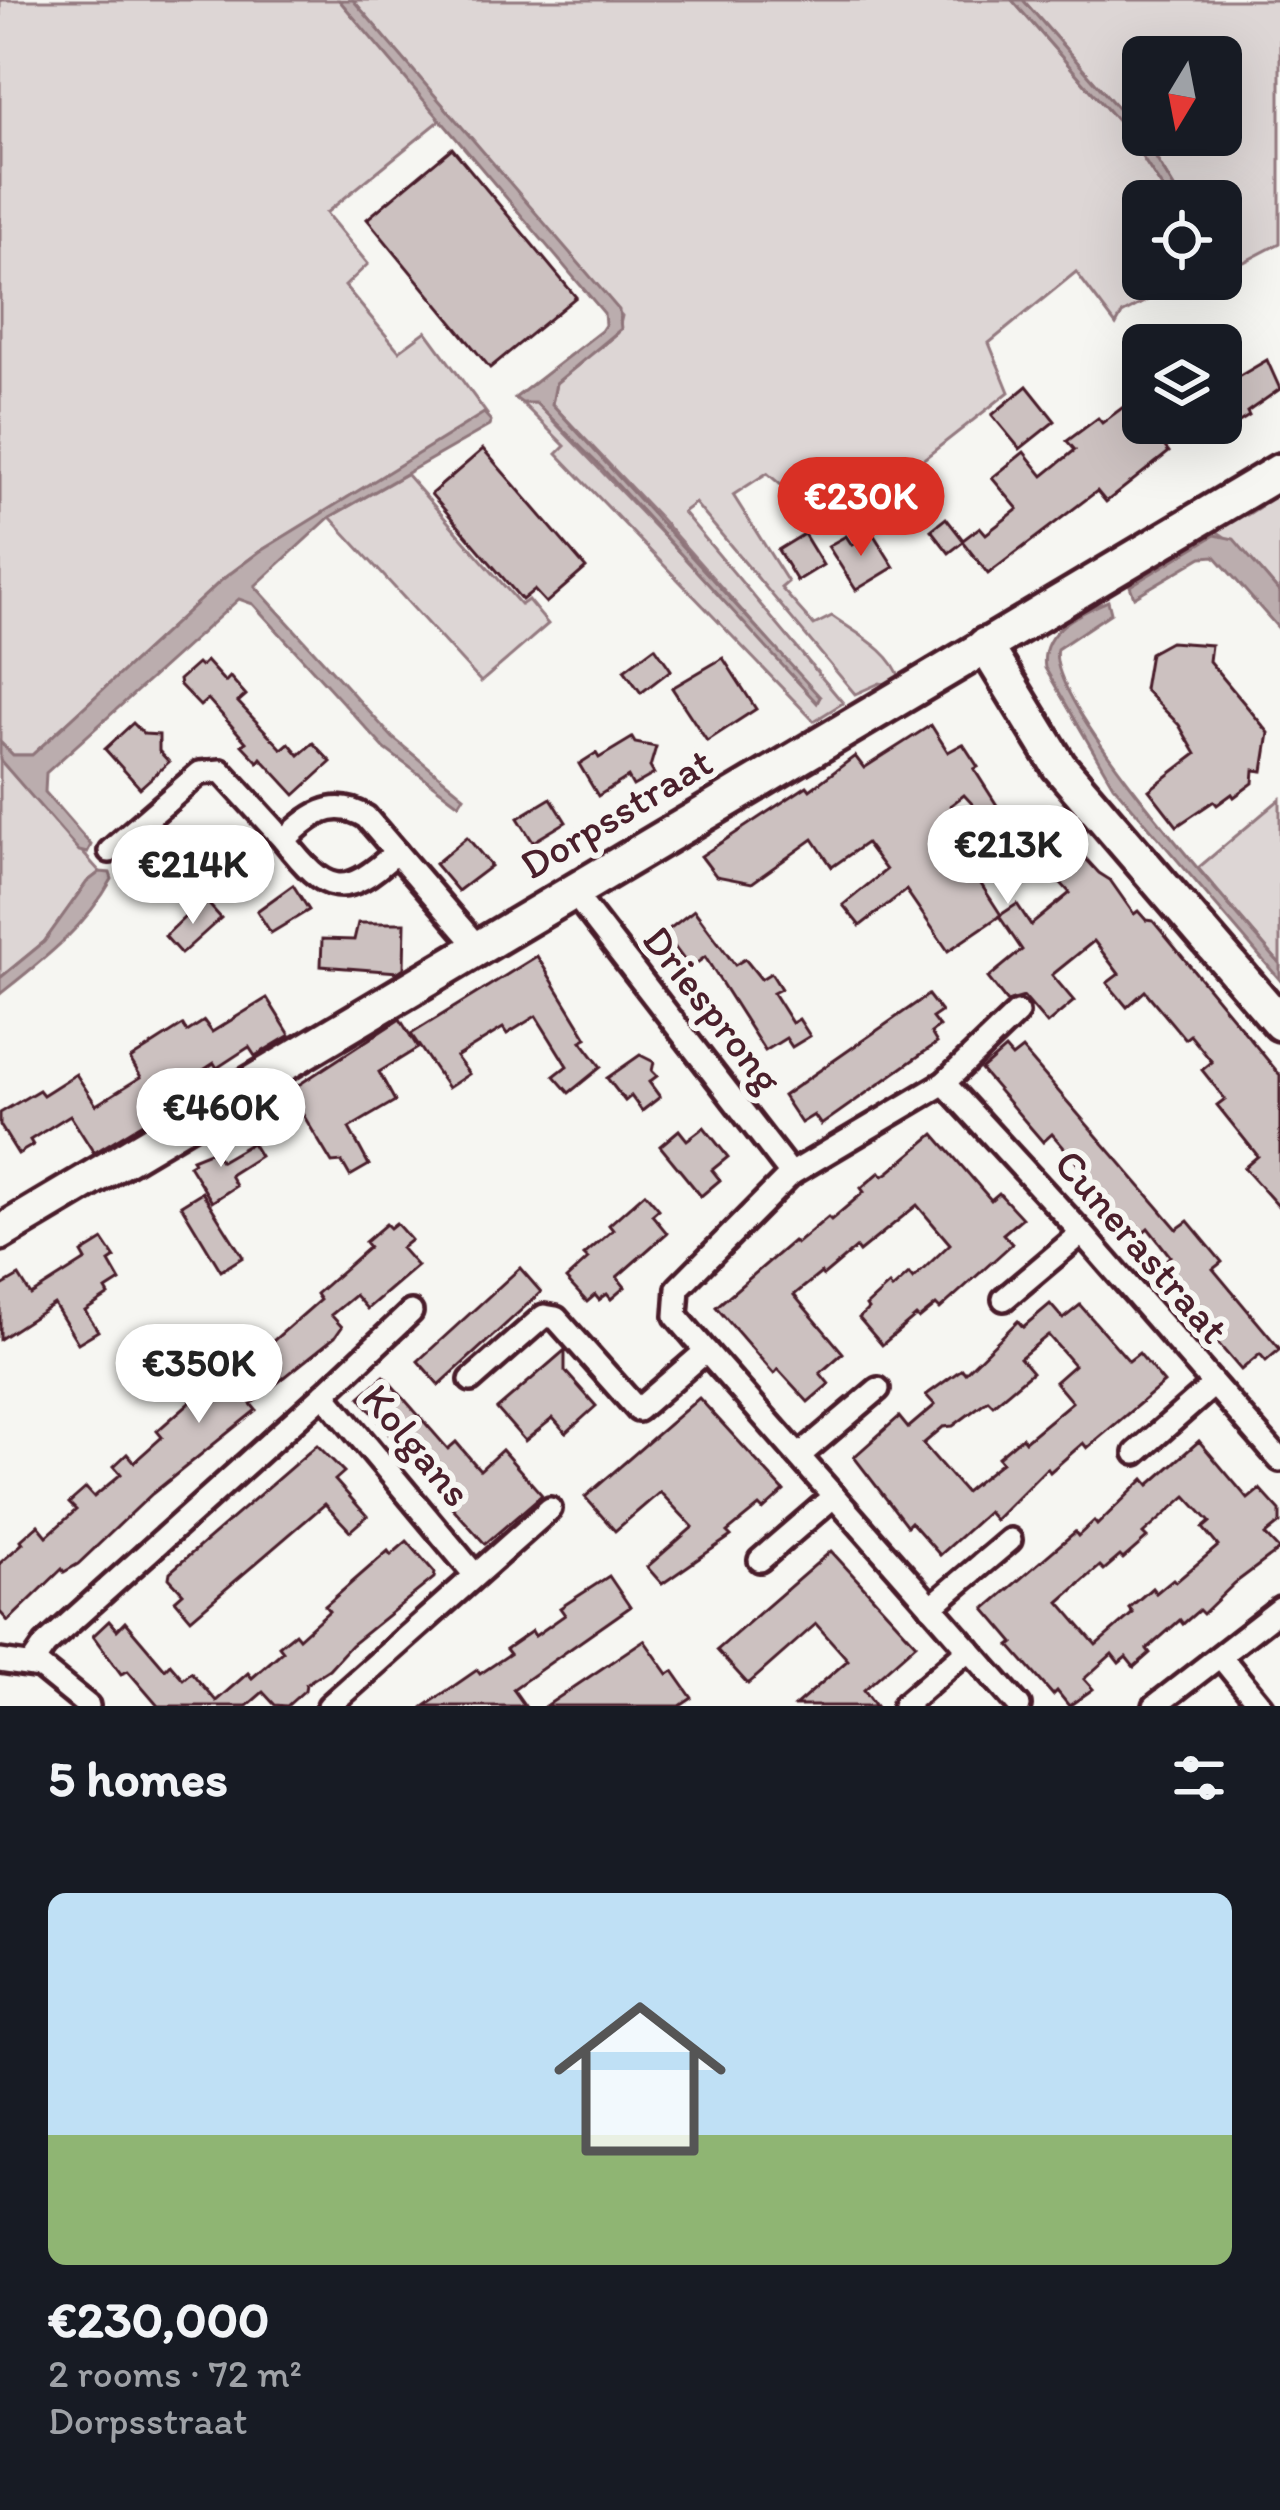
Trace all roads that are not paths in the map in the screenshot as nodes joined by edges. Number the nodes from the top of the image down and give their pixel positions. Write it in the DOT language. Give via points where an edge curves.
graph roads {
  1 [pos="1280,471"];
  2 [pos="985,645"];
  3 [pos="284,840"];
  4 [pos="110,851"];
  5 [pos="396,852"];
  6 [pos="573,892"];
  7 [pos="477,946"];
  8 [pos="1017,1012"];
  9 [pos="1280,1023"];
  10 [pos="944,1084"];
  11 [pos="791,1174"];
  12 [pos="0,1233"];
  13 [pos="1082,1233"];
  14 [pos="1004,1299"];
  15 [pos="412,1312"];
  16 [pos="706,1351"];
  17 [pos="471,1380"];
  18 [pos="1212,1386"];
  19 [pos="878,1389"];
  20 [pos="324,1394"];
  21 [pos="1136,1453"];
  22 [pos="799,1456"];
  23 [pos="1280,1460"];
  24 [pos="834,1496"];
  25 [pos="550,1509"];
  26 [pos="1010,1540"];
  27 [pos="760,1560"];
  28 [pos="475,1575"];
  29 [pos="931,1606"];
  30 [pos="1280,1609"];
  31 [pos="969,1649"];
  32 [pos="1221,1657"];
  33 [pos="0,1660"];
  34 [pos="32,1665"];
  35 [pos="904,1705"];
  36 [pos="88,1706"];
  37 [pos="329,1706"];
  38 [pos="1019,1706"];
  39 [pos="1155,1706"];
  40 [pos="1262,1706"];
  1 -- 2 [label="street, Dorpsstraat"];
  2 -- 6 [label="street, Dorpsstraat"];
  2 -- 9 [label="street" via="1059,766"];
  3 -- 4 [label="street" via="228,776 210,770"];
  3 -- 5 [label="street" via="316,814 346,808 366,817"];
  3 -- 5 [label="street" via="313,877 343,887"];
  5 -- 7 [label="street"];
  6 -- 7 [label="street, Dorpsstraat"];
  6 -- 11 [label="street, Driesprong"];
  7 -- 12 [label="street, Dorpsstraat"];
  8 -- 10 [label="street"];
  10 -- 11 [label="street"];
  10 -- 13 [label="street, Cunerastraat"];
  11 -- 16 [label="street" via="678,1288 676,1316"];
  13 -- 14 [label="street"];
  13 -- 18 [label="street, Cunerastraat"];
  15 -- 20 [label="street"];
  16 -- 17 [label="street" via="638,1410 556,1318 544,1316"];
  16 -- 22 [label="street"];
  18 -- 21 [label="street"];
  18 -- 23 [label="street, Cunerastraat"];
  19 -- 22 [label="street"];
  20 -- 28 [label="street, Kolgans"];
  20 -- 34 [label="street, Kolgans"];
  22 -- 24 [label="street"];
  24 -- 27 [label="street"];
  24 -- 29 [label="street"];
  25 -- 28 [label="street"];
  26 -- 29 [label="street"];
  28 -- 37 [label="street"];
  29 -- 31 [label="street"];
  30 -- 32 [label="street"];
  31 -- 35 [label="street"];
  31 -- 38 [label="street"];
  32 -- 39 [label="street"];
  32 -- 40 [label="street"];
  33 -- 34 [label="street"];
  34 -- 36 [label="street"];
}
